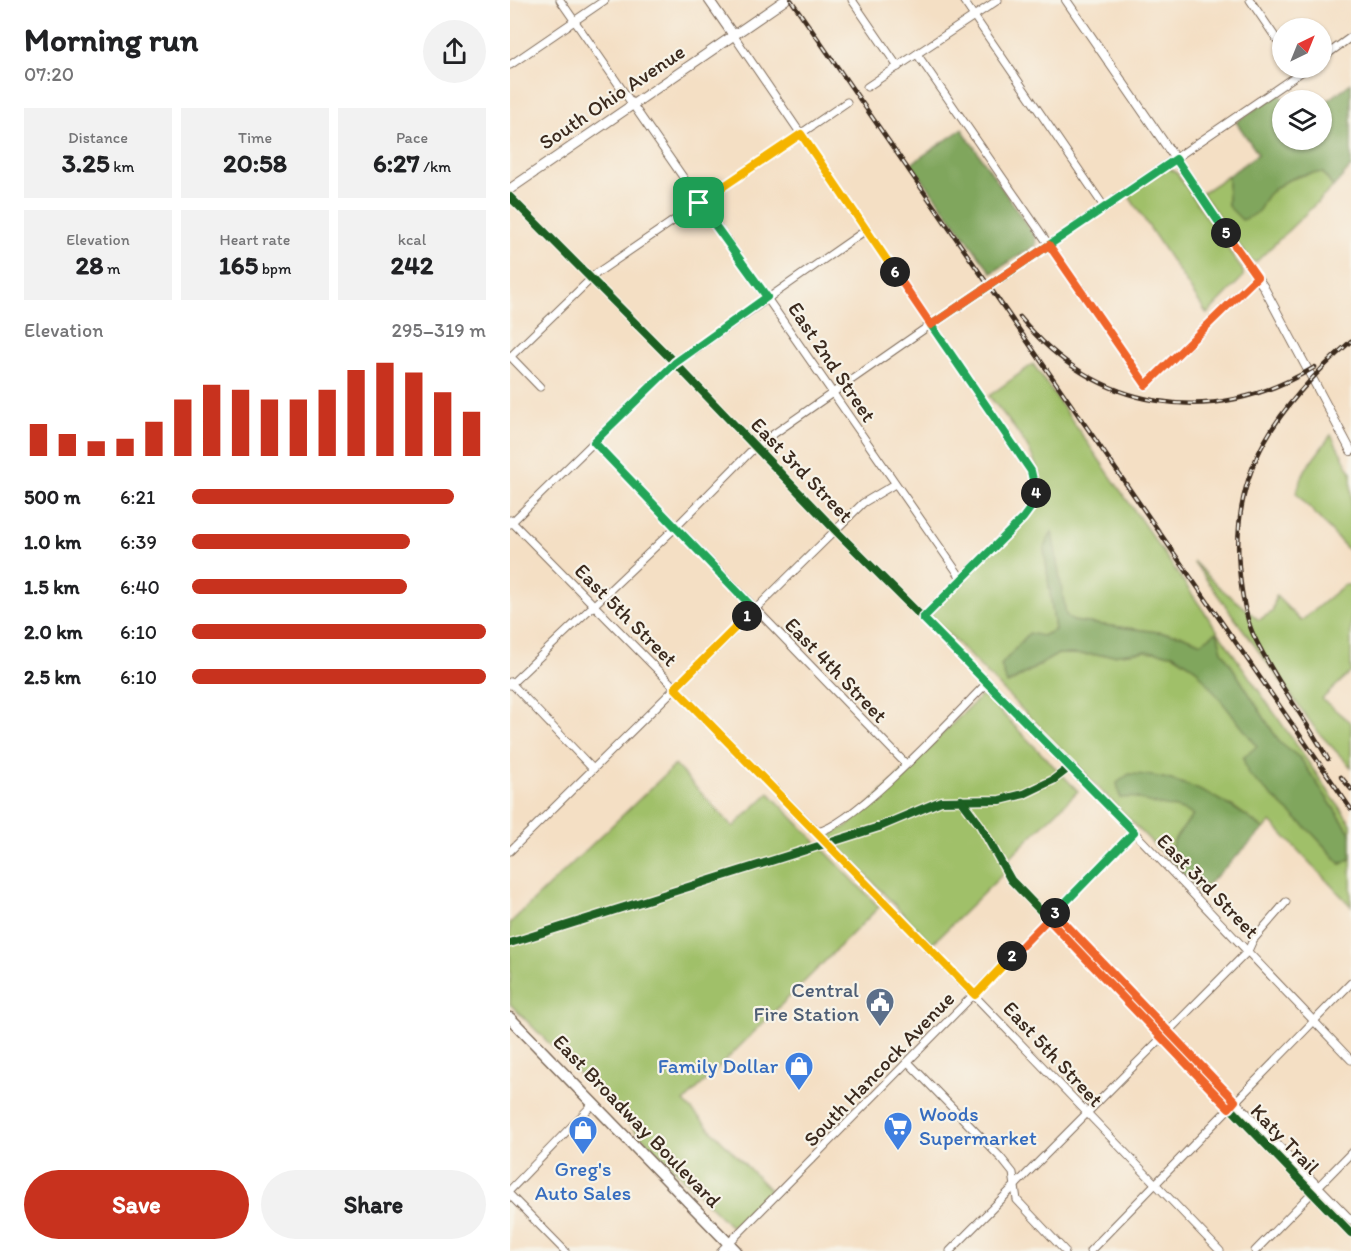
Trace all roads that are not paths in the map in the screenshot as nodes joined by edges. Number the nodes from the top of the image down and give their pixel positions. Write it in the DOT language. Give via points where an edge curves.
graph roads {
  1 [pos="560,0"];
  2 [pos="605,0"];
  3 [pos="709,0"];
  4 [pos="785,0"];
  5 [pos="852,0"];
  6 [pos="963,0"];
  7 [pos="998,0"];
  8 [pos="1066,0"];
  9 [pos="1250,0"];
  10 [pos="975,17"];
  11 [pos="575,21"];
  12 [pos="1272,32"];
  13 [pos="734,36"];
  14 [pos="1351,37"];
  15 [pos="1332,51"];
  16 [pos="917,54"];
  17 [pos="510,65"];
  18 [pos="898,67"];
  19 [pos="1287,78"];
  20 [pos="867,87"];
  21 [pos="847,102"];
  22 [pos="632,106"];
  23 [pos="801,134"];
  24 [pos="1176,159"];
  25 [pos="510,189"];
  26 [pos="510,196"];
  27 [pos="699,203"];
  28 [pos="1105,208"];
  29 [pos="866,230"];
  30 [pos="1049,245"];
  31 [pos="1257,277"];
  32 [pos="590,279"];
  33 [pos="767,297"];
  34 [pos="934,323"];
  35 [pos="510,356"];
  36 [pos="675,363"];
  37 [pos="540,387"];
  38 [pos="834,394"];
  39 [pos="594,442"];
  40 [pos="755,447"];
  41 [pos="1351,451"];
  42 [pos="895,484"];
  43 [pos="511,522"];
  44 [pos="675,528"];
  45 [pos="835,530"];
  46 [pos="962,579"];
  47 [pos="594,605"];
  48 [pos="754,609"];
  49 [pos="923,618"];
  50 [pos="988,682"];
  51 [pos="510,684"];
  52 [pos="675,688"];
  53 [pos="906,764"];
  54 [pos="593,769"];
  55 [pos="817,832"];
  56 [pos="1134,832"];
  57 [pos="512,846"];
  58 [pos="1286,902"];
  59 [pos="1053,914"];
  60 [pos="1248,951"];
  61 [pos="1351,983"];
  62 [pos="975,995"];
  63 [pos="510,1018"];
  64 [pos="1314,1020"];
  65 [pos="1167,1031"];
  66 [pos="1351,1060"];
  67 [pos="908,1062"];
  68 [pos="1235,1101"];
  69 [pos="593,1104"];
  70 [pos="1085,1113"];
  71 [pos="1351,1153"];
  72 [pos="1016,1184"];
  73 [pos="1154,1184"];
  74 [pos="1317,1186"];
  75 [pos="510,1190"];
  76 [pos="510,1195"];
  77 [pos="1351,1220"];
  78 [pos="729,1248"];
  79 [pos="565,1251"];
  80 [pos="950,1251"];
  81 [pos="1065,1251"];
  82 [pos="1090,1251"];
  83 [pos="1220,1251"];
  84 [pos="1255,1251"];
  1 -- 11 [label="street, East 2nd Street"];
  2 -- 11 [label="street"];
  3 -- 13 [label="main road"];
  4 -- 13 [label="main road, South Ohio Avenue"];
  5 -- 18 [label="street"];
  6 -- 10 [label="street"];
  7 -- 10 [label="street"];
  8 -- 24 [label="street"];
  9 -- 12 [label="street"];
  10 -- 16 [label="street"];
  10 -- 28 [label="street"];
  11 -- 17 [label="street"];
  11 -- 22 [label="street, East 2nd Street"];
  13 -- 22 [label="main road, South Ohio Avenue"];
  13 -- 23 [label="street"];
  14 -- 15 [label="street"];
  16 -- 18 [label="street"];
  16 -- 30 [label="street"];
  18 -- 20 [label="street"];
  19 -- 24 [label="street"];
  21 -- 23 [label="street"];
  22 -- 25 [label="main road, South Ohio Avenue"];
  22 -- 27 [label="street, East 2nd Street"];
  23 -- 27 [label="street"];
  23 -- 29 [label="street"];
  24 -- 28 [label="street"];
  24 -- 31 [label="street"];
  26 -- 32 [label="street, East 3rd Street"];
  27 -- 32 [label="street"];
  27 -- 33 [label="street, East 2nd Street"];
  28 -- 30 [label="street"];
  29 -- 33 [label="street"];
  29 -- 34 [label="street"];
  30 -- 31 [label="street" via="1146,385"];
  30 -- 34 [label="street, bridge"];
  31 -- 41 [label="street"];
  32 -- 35 [label="street"];
  32 -- 36 [label="street, East 3rd Street"];
  33 -- 36 [label="street"];
  33 -- 38 [label="street, East 2nd Street"];
  34 -- 38 [label="street"];
  34 -- 46 [label="street" via="1031,471 1036,492 1034,503"];
  35 -- 37 [label="street"];
  36 -- 39 [label="street"];
  36 -- 40 [label="street, East 3rd Street"];
  38 -- 40 [label="street"];
  38 -- 42 [label="street, East 2nd Street"];
  39 -- 43 [label="street"];
  39 -- 44 [label="street, East 4th Street"];
  40 -- 44 [label="street"];
  40 -- 45 [label="street, East 3rd Street"];
  42 -- 45 [label="street" via="863,503"];
  42 -- 46 [label="street, East 2nd Street"];
  43 -- 47 [label="street, East 5th Street"];
  44 -- 47 [label="street"];
  44 -- 48 [label="street, East 4th Street"];
  45 -- 48 [label="street"];
  45 -- 49 [label="street, East 3rd Street"];
  46 -- 49 [label="street"];
  47 -- 51 [label="street"];
  47 -- 52 [label="street, East 5th Street"];
  48 -- 52 [label="street"];
  48 -- 53 [label="street, East 4th Street"];
  49 -- 50 [label="street, East 3rd Street"];
  50 -- 53 [label="street"];
  50 -- 56 [label="street, East 3rd Street"];
  51 -- 54 [label="street"];
  52 -- 54 [label="street"];
  52 -- 55 [label="street, East 5th Street"];
  53 -- 55 [label="street" via="839,823"];
  54 -- 57 [label="street"];
  55 -- 62 [label="street, East 5th Street"];
  56 -- 59 [label="street, South Hancock Avenue"];
  56 -- 60 [label="street, East 3rd Street"];
  58 -- 60 [label="street" via="1252,940"];
  59 -- 62 [label="street, South Hancock Avenue"];
  59 -- 65 [label="street"];
  60 -- 64 [label="street, East 3rd Street"];
  60 -- 65 [label="street"];
  61 -- 64 [label="street"];
  62 -- 67 [label="street, South Hancock Avenue"];
  62 -- 70 [label="street, East 5th Street"];
  63 -- 69 [label="highway, East Broadway Boulevard"];
  64 -- 66 [label="street, East 3rd Street"];
  64 -- 68 [label="street"];
  65 -- 68 [label="street"];
  65 -- 70 [label="street"];
  67 -- 72 [label="street" via="1001,1158"];
  67 -- 78 [label="street, South Hancock Avenue"];
  68 -- 73 [label="street"];
  68 -- 74 [label="street"];
  69 -- 75 [label="street"];
  69 -- 78 [label="highway, East Broadway Boulevard"];
  70 -- 72 [label="street"];
  70 -- 73 [label="street, East 5th Street"];
  71 -- 74 [label="street"];
  72 -- 80 [label="street"];
  72 -- 81 [label="street" via="1017,1200"];
  73 -- 82 [label="street"];
  73 -- 83 [label="street, East 5th Street"];
  74 -- 77 [label="street"];
  74 -- 84 [label="street"];
  76 -- 79 [label="street"];
}
